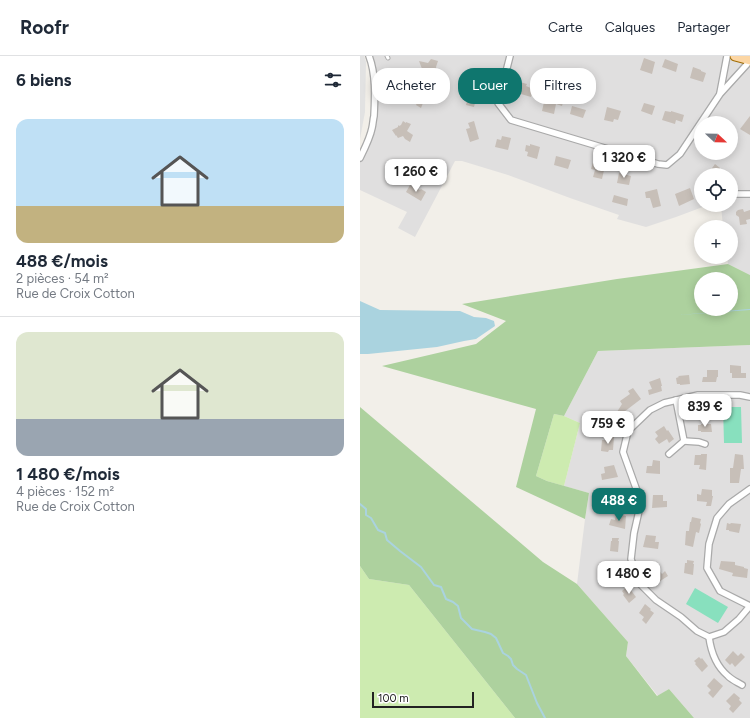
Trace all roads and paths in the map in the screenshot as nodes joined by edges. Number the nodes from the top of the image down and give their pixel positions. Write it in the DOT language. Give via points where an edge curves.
graph roads {
  1 [pos="369,56"];
  2 [pos="510,56"];
  3 [pos="728,56"];
  4 [pos="735,56"];
  5 [pos="750,61"];
  6 [pos="720,94"];
  7 [pos="360,158"];
  8 [pos="738,194"];
  9 [pos="750,194"];
  10 [pos="750,397"];
  11 [pos="676,400"];
  12 [pos="684,441"];
  13 [pos="705,444"];
  14 [pos="669,454"];
  15 [pos="750,489"];
  16 [pos="750,606"];
  17 [pos="709,637"];
  18 [pos="742,685"];
  1 -- 7 [label="street" via="374,77 373,120"];
  2 -- 6 [label="street" via="498,103 511,120 658,164 667,165 680,154"];
  3 -- 6 [label="street"];
  4 -- 5 [label="main road"];
  5 -- 6 [label="street"];
  8 -- 9 [label="street"];
  10 -- 11 [label="street" via="698,395"];
  11 -- 12 [label="street"];
  11 -- 17 [label="street" via="650,410 628,430 623,452 641,502 631,558 639,583 656,600"];
  12 -- 13 [label="street"];
  12 -- 14 [label="street"];
  15 -- 16 [label="street" via="729,504 717,518 709,544 707,568 720,591"];
  16 -- 17 [label="street" via="724,632"];
  17 -- 18 [label="street" via="710,648 716,662 728,676"];
}
